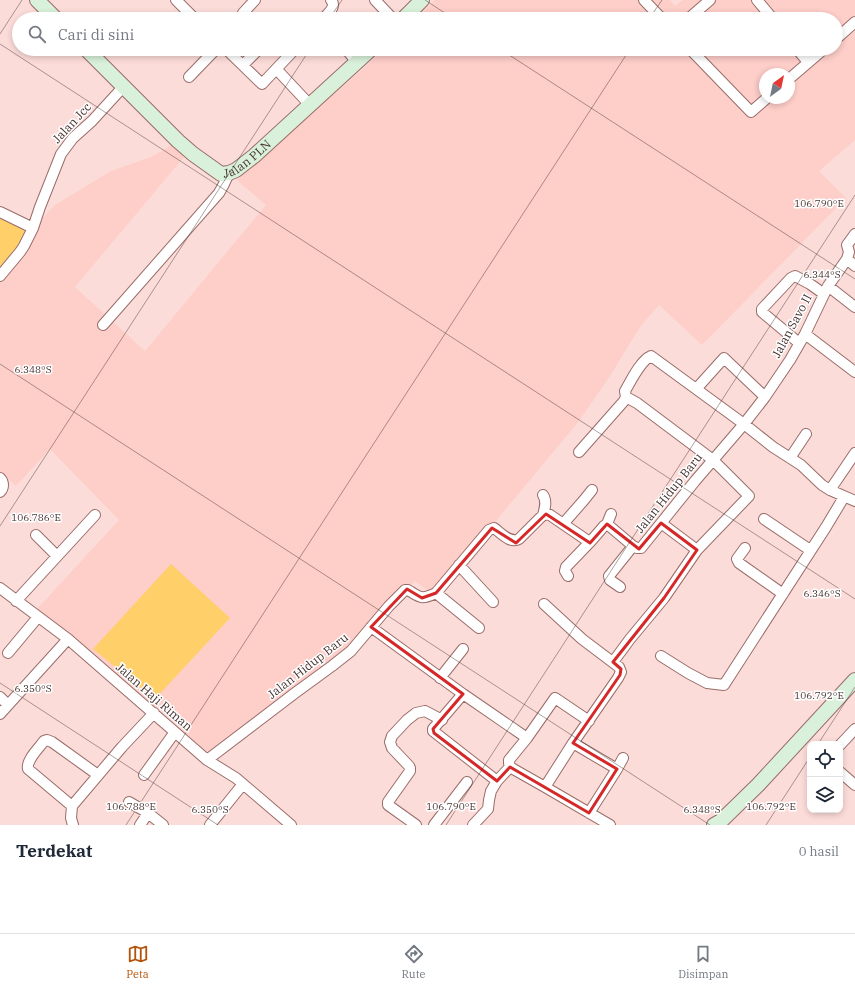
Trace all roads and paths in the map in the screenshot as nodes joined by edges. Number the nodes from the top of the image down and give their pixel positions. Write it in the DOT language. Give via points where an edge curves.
graph roads {
  1 [pos="37,0"];
  2 [pos="176,0"];
  3 [pos="255,0"];
  4 [pos="331,0"];
  5 [pos="375,0"];
  6 [pos="644,0"];
  7 [pos="710,0"];
  8 [pos="757,0"];
  9 [pos="420,1"];
  10 [pos="49,12"];
  11 [pos="189,12"];
  12 [pos="244,12"];
  13 [pos="329,12"];
  14 [pos="386,12"];
  15 [pos="410,12"];
  16 [pos="655,12"];
  17 [pos="696,12"];
  18 [pos="767,12"];
  19 [pos="855,22"];
  20 [pos="843,33"];
  21 [pos="93,56"];
  22 [pos="209,56"];
  23 [pos="233,56"];
  24 [pos="251,56"];
  25 [pos="288,56"];
  26 [pos="352,56"];
  27 [pos="363,56"];
  28 [pos="697,56"];
  29 [pos="803,56"];
  30 [pos="815,56"];
  31 [pos="357,62"];
  32 [pos="808,62"];
  33 [pos="243,65"];
  34 [pos="280,74"];
  35 [pos="795,74"];
  36 [pos="189,77"];
  37 [pos="124,86"];
  38 [pos="760,104"];
  39 [pos="310,105"];
  40 [pos="229,173"];
  41 [pos="0,212"];
  42 [pos="32,228"];
  43 [pos="855,234"];
  44 [pos="847,259"];
  45 [pos="855,266"];
  46 [pos="0,276"];
  47 [pos="826,290"];
  48 [pos="855,307"];
  49 [pos="102,325"];
  50 [pos="802,338"];
  51 [pos="855,372"];
  52 [pos="697,388"];
  53 [pos="626,397"];
  54 [pos="765,397"];
  55 [pos="742,423"];
  56 [pos="806,434"];
  57 [pos="579,452"];
  58 [pos="855,453"];
  59 [pos="790,458"];
  60 [pos="713,460"];
  61 [pos="0,478"];
  62 [pos="592,490"];
  63 [pos="830,490"];
  64 [pos="0,492"];
  65 [pos="543,495"];
  66 [pos="844,497"];
  67 [pos="855,501"];
  68 [pos="611,514"];
  69 [pos="95,515"];
  70 [pos="543,515"];
  71 [pos="764,519"];
  72 [pos="662,523"];
  73 [pos="563,524"];
  74 [pos="607,524"];
  75 [pos="36,535"];
  76 [pos="591,541"];
  77 [pos="633,546"];
  78 [pos="745,548"];
  79 [pos="697,550"];
  80 [pos="810,550"];
  81 [pos="57,556"];
  82 [pos="459,565"];
  83 [pos="568,576"];
  84 [pos="620,587"];
  85 [pos="0,588"];
  86 [pos="436,593"];
  87 [pos="783,594"];
  88 [pos="16,601"];
  89 [pos="493,602"];
  90 [pos="544,604"];
  91 [pos="38,617"];
  92 [pos="371,627"];
  93 [pos="479,628"];
  94 [pos="68,639"];
  95 [pos="463,649"];
  96 [pos="8,653"];
  97 [pos="661,656"];
  98 [pos="613,662"];
  99 [pos="440,678"];
  100 [pos="852,688"];
  101 [pos="463,694"];
  102 [pos="0,698"];
  103 [pos="8,705"];
  104 [pos="154,713"];
  105 [pos="0,714"];
  106 [pos="442,720"];
  107 [pos="589,720"];
  108 [pos="855,729"];
  109 [pos="175,732"];
  110 [pos="527,738"];
  111 [pos="843,742"];
  112 [pos="573,743"];
  113 [pos="623,758"];
  114 [pos="207,760"];
  115 [pos="510,767"];
  116 [pos="617,769"];
  117 [pos="144,775"];
  118 [pos="843,775"];
  119 [pos="98,776"];
  120 [pos="497,781"];
  121 [pos="466,782"];
  122 [pos="243,784"];
  123 [pos="855,785"];
  124 [pos="545,786"];
  125 [pos="130,802"];
  126 [pos="72,806"];
  127 [pos="148,813"];
  128 [pos="589,813"];
  129 [pos="212,824"];
  130 [pos="73,825"];
  131 [pos="140,825"];
  132 [pos="164,825"];
  133 [pos="291,825"];
  134 [pos="416,825"];
  135 [pos="434,825"];
  136 [pos="473,825"];
  137 [pos="610,825"];
  138 [pos="714,825"];
  1 -- 10 [label="street"];
  2 -- 11 [label="street"];
  3 -- 12 [label="street"];
  4 -- 13 [label="street" via="334,4"];
  5 -- 14 [label="street"];
  6 -- 16 [label="street"];
  7 -- 17 [label="street"];
  8 -- 18 [label="street"];
  9 -- 15 [label="street"];
  19 -- 20 [label="street"];
  21 -- 37 [label="street, Jalan PLN"];
  22 -- 36 [label="street"];
  23 -- 33 [label="street"];
  24 -- 33 [label="street"];
  25 -- 33 [label="street" via="262,84"];
  26 -- 31 [label="street"];
  27 -- 31 [label="street, Jalan PLN"];
  28 -- 38 [label="street" via="751,112"];
  29 -- 32 [label="street"];
  30 -- 32 [label="street"];
  31 -- 39 [label="street, Jalan PLN"];
  32 -- 35 [label="street"];
  34 -- 39 [label="street"];
  37 -- 40 [label="street, Jalan PLN" via="193,154 221,174"];
  37 -- 42 [label="street, Jalan Jcc" via="73,138 62,154"];
  39 -- 40 [label="street, Jalan PLN" via="254,156"];
  40 -- 49 [label="street" via="219,193"];
  41 -- 42 [label="street"];
  42 -- 46 [label="street" via="20,252"];
  43 -- 44 [label="street, Jalan Savo II" via="847,245"];
  44 -- 45 [label="street"];
  44 -- 47 [label="street, Jalan Savo II"];
  47 -- 48 [label="street"];
  47 -- 50 [label="street, Jalan Savo II"];
  47 -- 50 [label="street" via="795,276 762,309 762,312"];
  50 -- 51 [label="street"];
  50 -- 54 [label="street, Jalan Savo II"];
  52 -- 53 [label="street" via="651,356 637,371 625,391"];
  52 -- 54 [label="street" via="724,358"];
  52 -- 55 [label="street"];
  53 -- 57 [label="street"];
  53 -- 60 [label="street"];
  54 -- 55 [label="street, Jalan Savo II"];
  55 -- 59 [label="street"];
  55 -- 60 [label="street, Jalan Hidup Baru"];
  56 -- 59 [label="street"];
  58 -- 63 [label="street"];
  59 -- 63 [label="street"];
  60 -- 72 [label="street, Jalan Hidup Baru"];
  60 -- 79 [label="street" via="749,496"];
  61 -- 64 [label="street" via="3,485"];
  62 -- 73 [label="street"];
  63 -- 66 [label="street"];
  65 -- 70 [label="street" via="546,503"];
  66 -- 67 [label="street"];
  66 -- 80 [label="street"];
  68 -- 74 [label="street"];
  69 -- 81 [label="street"];
  70 -- 73 [label="street" via="550,515"];
  70 -- 82 [label="street" via="516,541 509,540 494,528 489,530"];
  71 -- 80 [label="street"];
  72 -- 77 [label="street, Jalan Hidup Baru" via="641,548"];
  72 -- 79 [label="street"];
  73 -- 76 [label="street"];
  74 -- 76 [label="street"];
  74 -- 77 [label="street, Jalan Hidup Baru"];
  75 -- 81 [label="street"];
  76 -- 83 [label="street" via="566,567"];
  77 -- 84 [label="street" via="609,576 610,580"];
  78 -- 87 [label="street" via="738,561"];
  79 -- 98 [label="street" via="664,598"];
  80 -- 87 [label="street"];
  81 -- 88 [label="street"];
  82 -- 86 [label="street"];
  82 -- 89 [label="street"];
  85 -- 88 [label="street, Jalan Haji Riman"];
  86 -- 92 [label="street, Jalan Hidup Baru" via="422,598 406,589"];
  86 -- 93 [label="street"];
  87 -- 97 [label="street" via="724,685 707,684"];
  88 -- 91 [label="street, Jalan Haji Riman"];
  90 -- 98 [label="street" via="582,639"];
  91 -- 94 [label="street, Jalan Haji Riman"];
  91 -- 96 [label="street"];
  92 -- 99 [label="street"];
  92 -- 114 [label="street, Jalan Hidup Baru" via="342,659"];
  94 -- 103 [label="street"];
  94 -- 104 [label="street, Jalan Haji Riman"];
  95 -- 99 [label="street"];
  98 -- 107 [label="street" via="621,669 620,675"];
  99 -- 101 [label="street"];
  100 -- 138 [label="street" via="758,785"];
  101 -- 106 [label="street"];
  101 -- 110 [label="street"];
  102 -- 103 [label="street"];
  103 -- 105 [label="street"];
  104 -- 109 [label="street, Jalan Haji Riman"];
  104 -- 119 [label="street"];
  106 -- 120 [label="street" via="433,730 434,733"];
  106 -- 134 [label="street" via="425,711 416,713 392,736 390,742 410,770 388,805"];
  107 -- 110 [label="street" via="555,698"];
  107 -- 112 [label="street"];
  108 -- 111 [label="street"];
  109 -- 114 [label="street, Jalan Haji Riman"];
  109 -- 117 [label="street"];
  110 -- 115 [label="street" via="509,760"];
  112 -- 116 [label="street"];
  112 -- 124 [label="street"];
  113 -- 116 [label="street"];
  114 -- 122 [label="street, Jalan Haji Riman"];
  115 -- 120 [label="street"];
  115 -- 124 [label="street"];
  116 -- 128 [label="street"];
  118 -- 123 [label="street"];
  119 -- 126 [label="street"];
  119 -- 126 [label="street" via="52,742 44,741 28,761 28,769"];
  120 -- 136 [label="street" via="490,794 488,809"];
  121 -- 135 [label="street"];
  122 -- 129 [label="street"];
  122 -- 133 [label="street, Jalan Haji Riman"];
  124 -- 128 [label="street"];
  125 -- 127 [label="street"];
  126 -- 130 [label="street"];
  127 -- 131 [label="street"];
  127 -- 132 [label="street"];
  128 -- 137 [label="street"];
}
